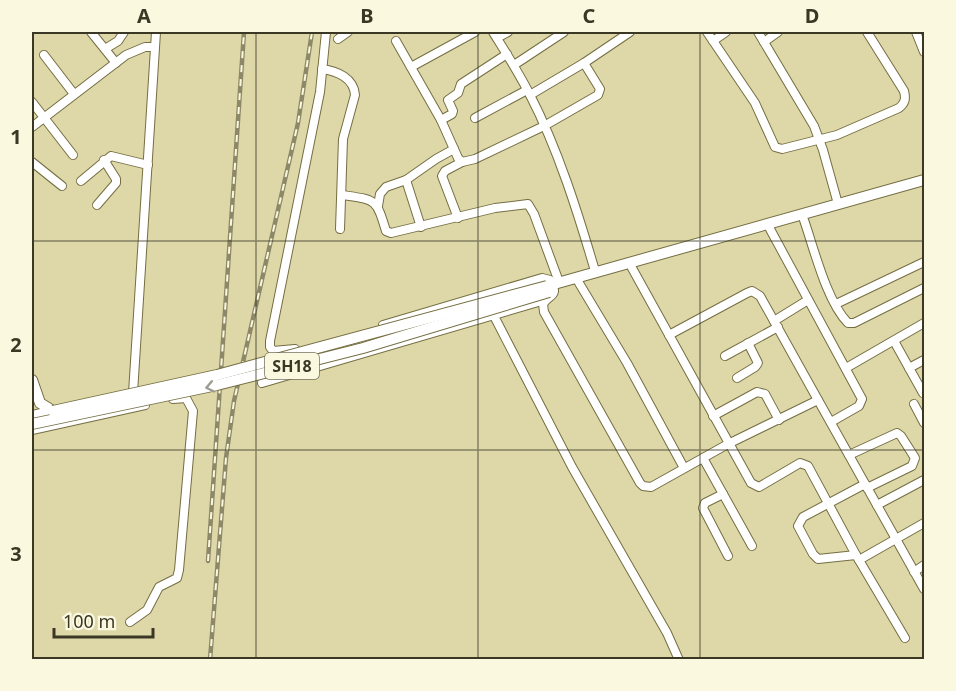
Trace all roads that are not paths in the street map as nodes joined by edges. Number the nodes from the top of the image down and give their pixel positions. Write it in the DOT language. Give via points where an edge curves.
graph roads {
  1 [pos="91,32"];
  2 [pos="124,32"];
  3 [pos="156,32"];
  4 [pos="326,32"];
  5 [pos="348,32"];
  6 [pos="475,32"];
  7 [pos="508,32"];
  8 [pos="564,32"];
  9 [pos="630,32"];
  10 [pos="707,32"];
  11 [pos="726,32"];
  12 [pos="758,32"];
  13 [pos="778,32"];
  14 [pos="867,32"];
  15 [pos="916,32"];
  16 [pos="495,35"];
  17 [pos="338,39"];
  18 [pos="396,41"];
  19 [pos="713,41"];
  20 [pos="764,42"];
  21 [pos="155,47"];
  22 [pos="105,49"];
  23 [pos="924,52"];
  24 [pos="507,54"];
  25 [pos="44,55"];
  26 [pos="116,63"];
  27 [pos="584,63"];
  28 [pos="514,65"];
  29 [pos="411,67"];
  30 [pos="322,69"];
  31 [pos="529,92"];
  32 [pos="74,94"];
  33 [pos="32,102"];
  34 [pos="44,117"];
  35 [pos="476,118"];
  36 [pos="441,120"];
  37 [pos="544,126"];
  38 [pos="32,127"];
  39 [pos="819,140"];
  40 [pos="454,149"];
  41 [pos="73,155"];
  42 [pos="104,160"];
  43 [pos="32,162"];
  44 [pos="462,162"];
  45 [pos="147,165"];
  46 [pos="406,180"];
  47 [pos="924,180"];
  48 [pos="81,181"];
  49 [pos="62,186"];
  50 [pos="924,187"];
  51 [pos="342,195"];
  52 [pos="838,204"];
  53 [pos="97,205"];
  54 [pos="378,206"];
  55 [pos="458,218"];
  56 [pos="804,220"];
  57 [pos="420,227"];
  58 [pos="340,229"];
  59 [pos="770,229"];
  60 [pos="924,262"];
  61 [pos="632,268"];
  62 [pos="595,271"];
  63 [pos="579,283"];
  64 [pos="924,288"];
  65 [pos="551,289"];
  66 [pos="808,300"];
  67 [pos="836,304"];
  68 [pos="494,316"];
  69 [pos="924,323"];
  70 [pos="776,324"];
  71 [pos="669,335"];
  72 [pos="894,341"];
  73 [pos="748,343"];
  74 [pos="725,356"];
  75 [pos="924,360"];
  76 [pos="846,368"];
  77 [pos="909,368"];
  78 [pos="736,378"];
  79 [pos="32,380"];
  80 [pos="262,383"];
  81 [pos="133,393"];
  82 [pos="923,393"];
  83 [pos="818,400"];
  84 [pos="914,404"];
  85 [pos="53,411"];
  86 [pos="32,416"];
  87 [pos="714,416"];
  88 [pos="778,420"];
  89 [pos="831,422"];
  90 [pos="924,423"];
  91 [pos="32,424"];
  92 [pos="32,430"];
  93 [pos="728,444"];
  94 [pos="849,455"];
  95 [pos="703,458"];
  96 [pos="684,468"];
  97 [pos="924,480"];
  98 [pos="866,486"];
  99 [pos="723,494"];
  100 [pos="827,502"];
  101 [pos="877,505"];
  102 [pos="924,523"];
  103 [pos="896,539"];
  104 [pos="752,546"];
  105 [pos="728,556"];
  106 [pos="858,558"];
  107 [pos="924,565"];
  108 [pos="914,572"];
  109 [pos="924,589"];
  110 [pos="130,622"];
  111 [pos="905,638"];
  112 [pos="679,660"];
  1 -- 22 [label="street"];
  2 -- 22 [label="street"];
  3 -- 21 [label="street"];
  4 -- 30 [label="street"];
  5 -- 17 [label="street"];
  6 -- 29 [label="street"];
  7 -- 16 [label="street"];
  8 -- 28 [label="street"];
  9 -- 27 [label="street"];
  10 -- 19 [label="street"];
  11 -- 19 [label="street"];
  12 -- 20 [label="street"];
  13 -- 20 [label="street"];
  14 -- 39 [label="street" via="904,92 904,104"];
  15 -- 23 [label="street"];
  16 -- 24 [label="street"];
  18 -- 29 [label="street"];
  19 -- 39 [label="street" via="755,103 776,147"];
  20 -- 39 [label="street"];
  21 -- 26 [label="street" via="135,50"];
  21 -- 45 [label="street"];
  22 -- 26 [label="street"];
  24 -- 28 [label="street"];
  24 -- 36 [label="street" via="461,84 458,93 448,100 453,114"];
  25 -- 32 [label="street"];
  26 -- 32 [label="street"];
  27 -- 31 [label="street"];
  27 -- 37 [label="street" via="600,93"];
  28 -- 31 [label="street"];
  29 -- 36 [label="street"];
  30 -- 51 [label="street" via="341,74 355,89 343,139"];
  30 -- 65 [label="street" via="270,341 273,351 312,346 542,278 550,280"];
  31 -- 35 [label="street"];
  31 -- 37 [label="street"];
  32 -- 34 [label="street"];
  33 -- 34 [label="street"];
  34 -- 38 [label="street"];
  34 -- 41 [label="street"];
  36 -- 40 [label="street"];
  37 -- 44 [label="street"];
  37 -- 62 [label="street"];
  39 -- 52 [label="street"];
  40 -- 44 [label="street"];
  40 -- 46 [label="street"];
  42 -- 45 [label="street" via="117,156"];
  42 -- 48 [label="street"];
  42 -- 53 [label="street" via="116,183"];
  43 -- 49 [label="street"];
  44 -- 55 [label="street" via="442,176"];
  45 -- 81 [label="street"];
  46 -- 54 [label="street" via="382,190"];
  46 -- 57 [label="street"];
  47 -- 52 [label="main road, SH18"];
  50 -- 56 [label="main road, SH18"];
  51 -- 54 [label="street" via="364,198"];
  51 -- 58 [label="street"];
  52 -- 62 [label="main road, SH18"];
  54 -- 57 [label="street" via="388,233"];
  55 -- 57 [label="street"];
  55 -- 65 [label="street" via="528,204 534,214"];
  56 -- 59 [label="main road, SH18"];
  56 -- 67 [label="street"];
  59 -- 61 [label="main road, SH18"];
  59 -- 66 [label="street"];
  60 -- 67 [label="street"];
  61 -- 63 [label="main road, SH18"];
  61 -- 71 [label="street"];
  62 -- 65 [label="main road, SH18"];
  63 -- 65 [label="main road, SH18"];
  63 -- 96 [label="street"];
  64 -- 67 [label="street" via="851,324"];
  65 -- 68 [label="street"];
  65 -- 81 [label="main road, SH18, bridge"];
  65 -- 91 [label="main road, SH18, one-way, bridge" via="363,348 217,385"];
  65 -- 96 [label="street" via="543,308 640,483 651,487"];
  66 -- 70 [label="street"];
  66 -- 76 [label="street"];
  68 -- 80 [label="street"];
  68 -- 112 [label="street"];
  69 -- 72 [label="street"];
  70 -- 71 [label="street" via="760,296 752,291"];
  70 -- 73 [label="street"];
  70 -- 83 [label="street"];
  71 -- 87 [label="street"];
  72 -- 76 [label="street"];
  72 -- 77 [label="street"];
  73 -- 74 [label="street"];
  73 -- 78 [label="street" via="758,363"];
  75 -- 77 [label="street"];
  76 -- 89 [label="street" via="862,403"];
  77 -- 82 [label="street"];
  79 -- 85 [label="main road" via="40,403"];
  81 -- 85 [label="main road, SH18, bridge"];
  83 -- 88 [label="street"];
  83 -- 89 [label="street"];
  84 -- 90 [label="street"];
  85 -- 86 [label="main road"];
  87 -- 88 [label="street" via="761,392"];
  87 -- 93 [label="street"];
  88 -- 93 [label="street"];
  89 -- 94 [label="street"];
  92 -- 110 [label="street" via="181,397 189,401 193,411 178,575 159,587 147,610"];
  93 -- 95 [label="street"];
  93 -- 100 [label="street" via="753,486 759,487 804,463"];
  94 -- 98 [label="street"];
  94 -- 98 [label="street" via="897,433 915,458 912,466"];
  95 -- 96 [label="street"];
  95 -- 99 [label="street"];
  97 -- 101 [label="street"];
  98 -- 100 [label="street"];
  98 -- 101 [label="street"];
  99 -- 104 [label="street"];
  99 -- 105 [label="street" via="705,503 704,508"];
  100 -- 106 [label="street"];
  100 -- 106 [label="street" via="799,521 800,531 818,559"];
  101 -- 103 [label="street"];
  102 -- 103 [label="street"];
  103 -- 106 [label="street"];
  103 -- 108 [label="street"];
  106 -- 111 [label="street"];
  107 -- 108 [label="street"];
  108 -- 109 [label="street"];
}
